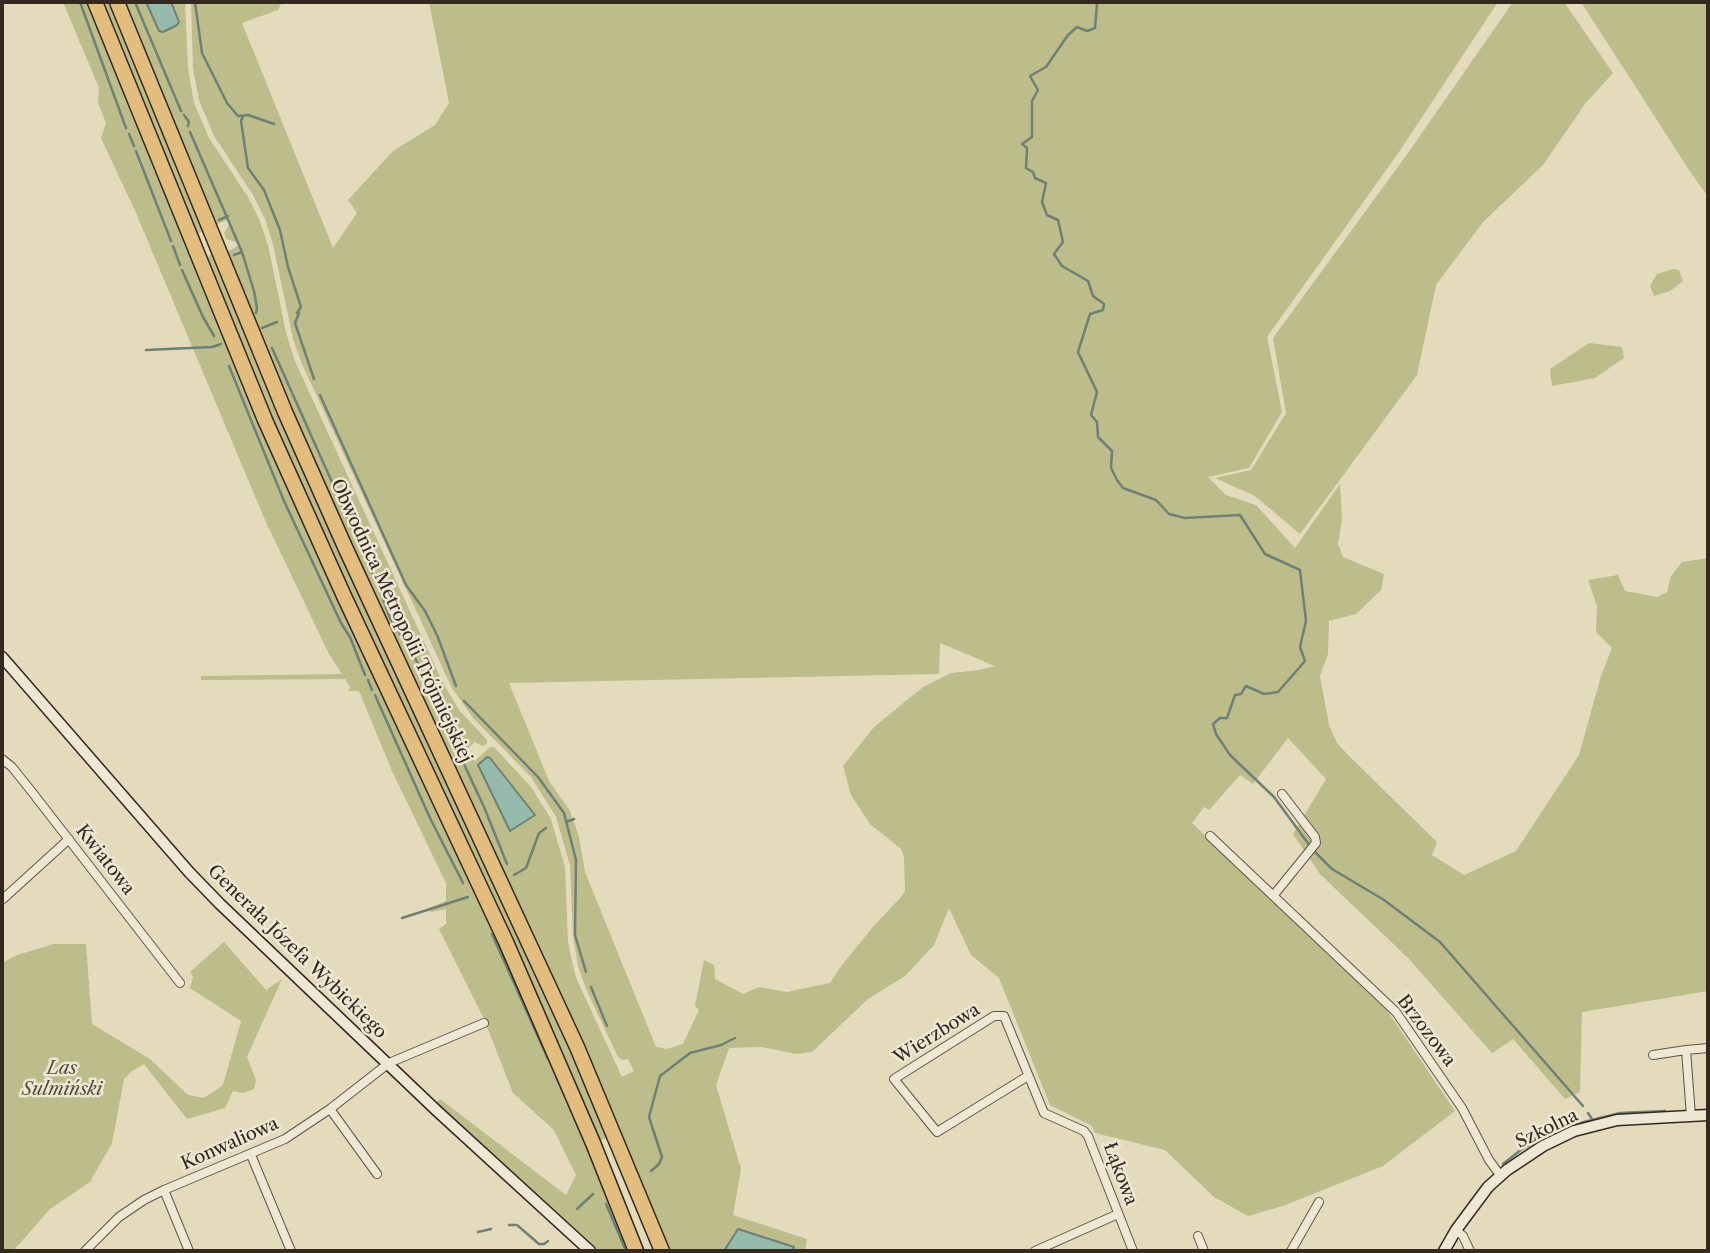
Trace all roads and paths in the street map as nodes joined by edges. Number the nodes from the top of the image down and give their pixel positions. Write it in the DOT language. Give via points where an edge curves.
graph roads {
  1 [pos="94,2"];
  2 [pos="117,2"];
  3 [pos="2,657"];
  4 [pos="2,759"];
  5 [pos="1282,794"];
  6 [pos="1210,836"];
  7 [pos="69,839"];
  8 [pos="1273,896"];
  9 [pos="4,899"];
  10 [pos="180,983"];
  11 [pos="1004,1016"];
  12 [pos="484,1023"];
  13 [pos="1708,1048"];
  14 [pos="1686,1050"];
  15 [pos="1653,1055"];
  16 [pos="388,1063"];
  17 [pos="1028,1076"];
  18 [pos="330,1109"];
  19 [pos="1708,1115"];
  20 [pos="1691,1116"];
  21 [pos="251,1155"];
  22 [pos="377,1174"];
  23 [pos="1500,1175"];
  24 [pos="163,1190"];
  25 [pos="1320,1202"];
  26 [pos="1118,1214"];
  27 [pos="1456,1230"];
  28 [pos="1198,1236"];
  29 [pos="582,1249"];
  30 [pos="85,1251"];
  31 [pos="189,1251"];
  32 [pos="291,1251"];
  33 [pos="636,1251"];
  34 [pos="662,1251"];
  35 [pos="1035,1251"];
  36 [pos="1133,1251"];
  37 [pos="1204,1251"];
  38 [pos="1291,1251"];
  39 [pos="1444,1251"];
  40 [pos="1470,1251"];
  1 -- 33 [label="highway" via="296,490 550,1042"];
  2 -- 34 [label="highway, Obwodnica Metropolii Trójmiejskiej" via="285,412 578,1047"];
  3 -- 16 [label="main road, Generała Józefa Wybickiego" via="189,872"];
  4 -- 7 [label="street, Kwiatowa"];
  5 -- 8 [label="street" via="1315,843"];
  6 -- 8 [label="street, Brzozowa"];
  7 -- 9 [label="street"];
  7 -- 10 [label="street, Kwiatowa"];
  8 -- 23 [label="street, Brzozowa" via="1396,1013 1462,1108"];
  11 -- 17 [label="street, Łąkowa"];
  11 -- 17 [label="street, Wierzbowa" via="994,1016 894,1079 937,1132"];
  12 -- 16 [label="street, Konwaliowa"];
  13 -- 14 [label="street"];
  14 -- 15 [label="street"];
  14 -- 20 [label="street"];
  16 -- 18 [label="street, Konwaliowa"];
  16 -- 29 [label="main road, Generała Józefa Wybickiego"];
  17 -- 26 [label="street, Łąkowa" via="1044,1113 1088,1136"];
  18 -- 21 [label="street, Konwaliowa"];
  18 -- 22 [label="street"];
  19 -- 20 [label="main road, Szkolna"];
  20 -- 23 [label="main road, Szkolna" via="1617,1121 1574,1131"];
  21 -- 24 [label="street, Konwaliowa"];
  21 -- 32 [label="street"];
  23 -- 27 [label="main road, Szkolna"];
  24 -- 30 [label="street, Konwaliowa" via="119,1217"];
  24 -- 31 [label="street"];
  25 -- 38 [label="street"];
  26 -- 35 [label="street"];
  26 -- 36 [label="street, Łąkowa"];
  27 -- 39 [label="main road, Szkolna"];
  27 -- 40 [label="street"];
  28 -- 37 [label="street"];
}
